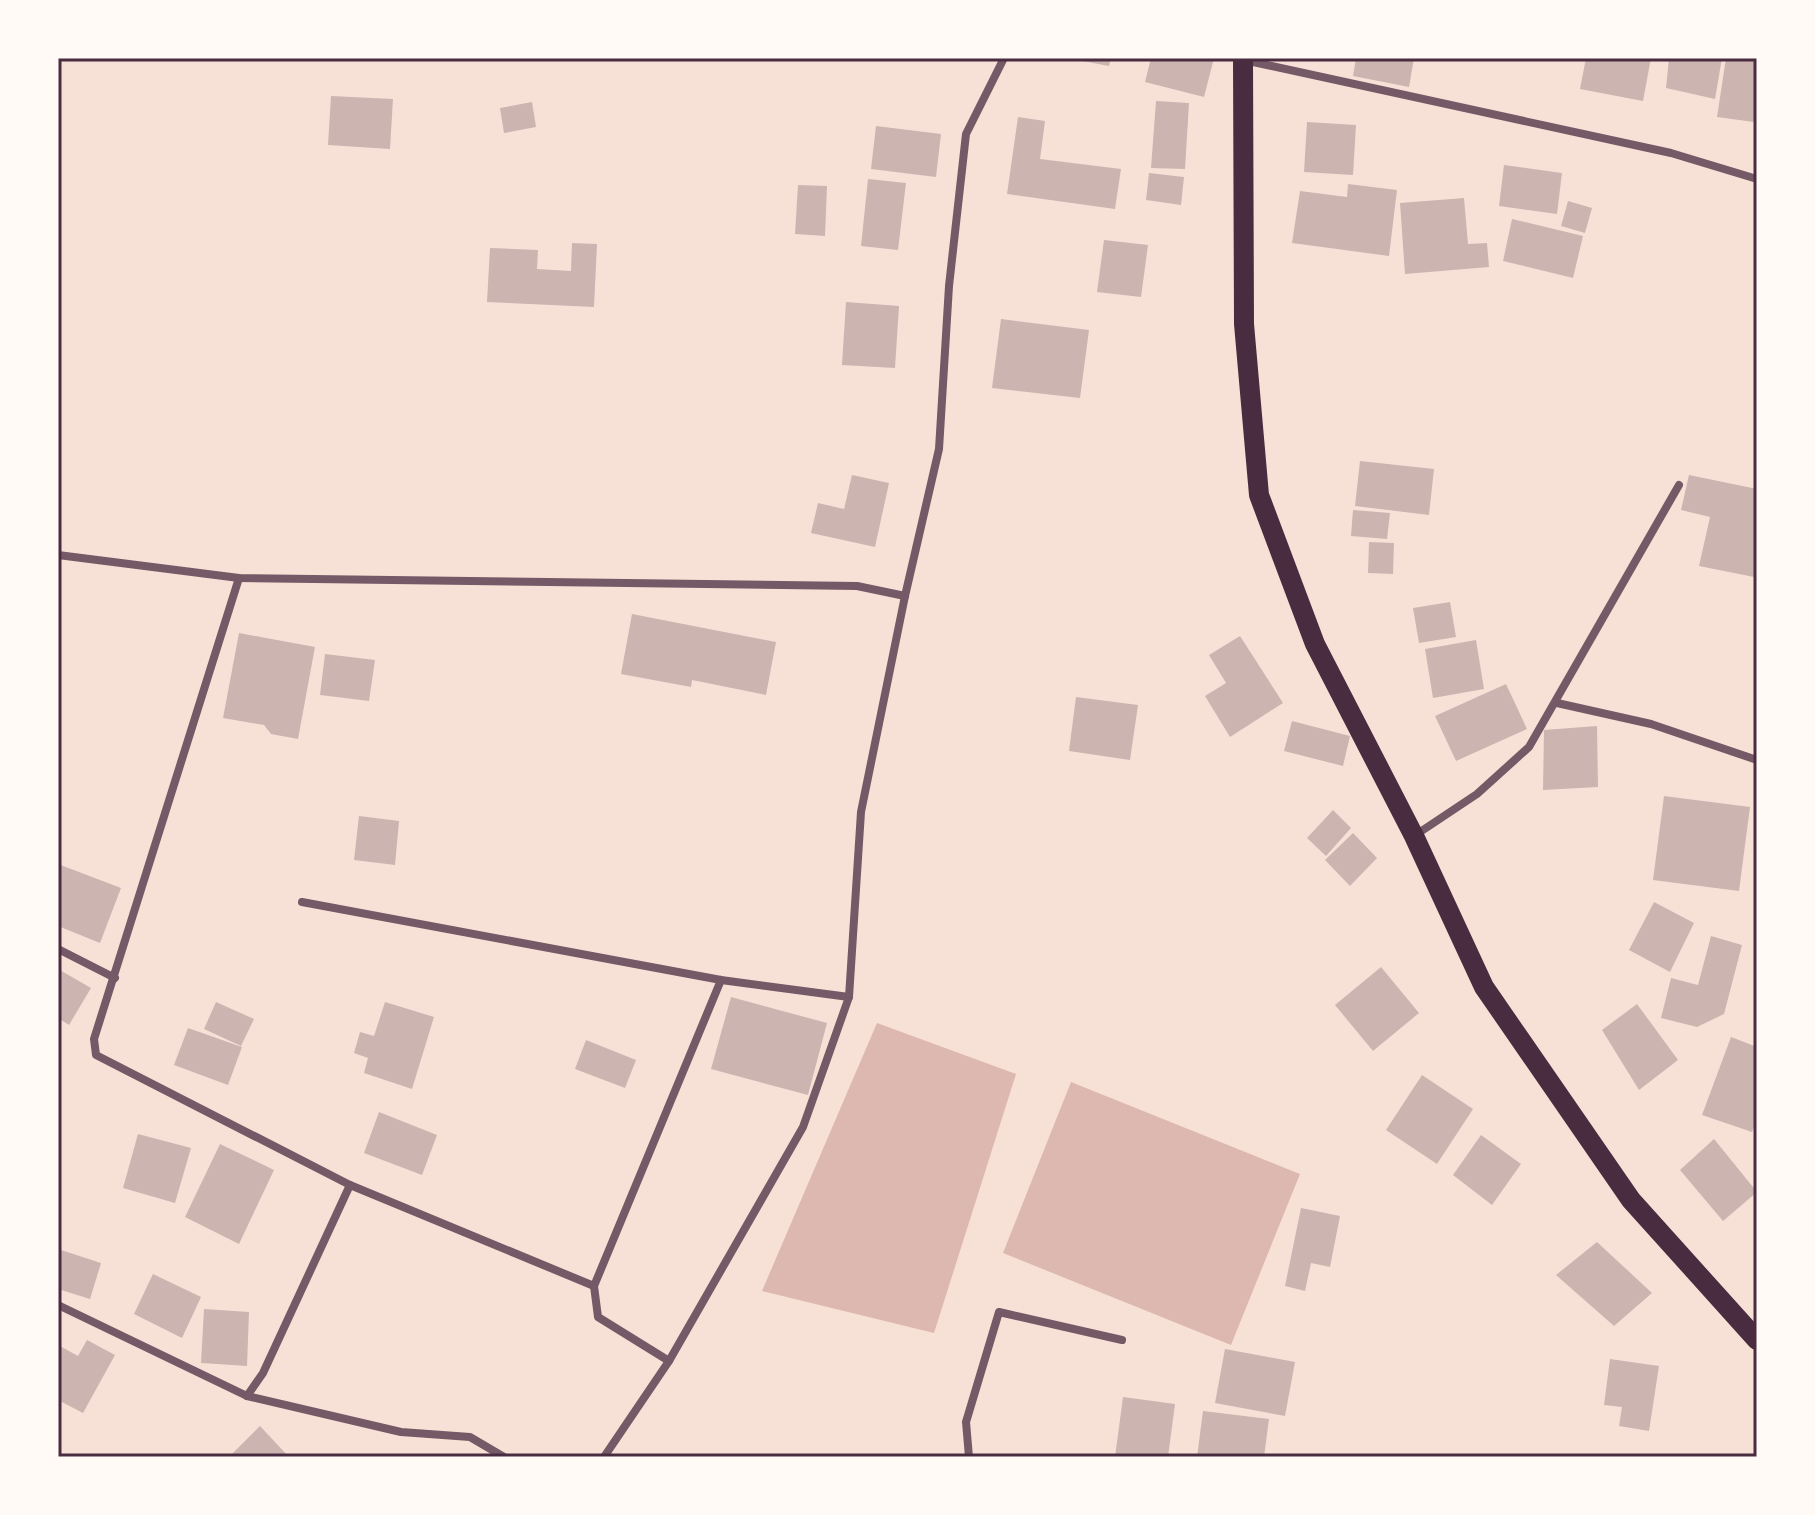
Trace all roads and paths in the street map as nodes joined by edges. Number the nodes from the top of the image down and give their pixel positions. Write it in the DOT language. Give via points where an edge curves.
graph roads {
  1 [pos="1004,58"];
  2 [pos="1243,59"];
  3 [pos="1757,179"];
  4 [pos="1679,485"];
  5 [pos="58,555"];
  6 [pos="239,578"];
  7 [pos="905,596"];
  8 [pos="1557,703"];
  9 [pos="1757,760"];
  10 [pos="1414,836"];
  11 [pos="302,902"];
  12 [pos="58,949"];
  13 [pos="115,978"];
  14 [pos="721,980"];
  15 [pos="849,997"];
  16 [pos="350,1185"];
  17 [pos="594,1286"];
  18 [pos="58,1305"];
  19 [pos="1122,1340"];
  20 [pos="1757,1340"];
  21 [pos="669,1361"];
  22 [pos="247,1396"];
  23 [pos="504,1457"];
  24 [pos="604,1457"];
  25 [pos="969,1457"];
  1 -- 7 [label="street" via="966,134 939,449"];
  2 -- 3 [label="street" via="1671,153"];
  2 -- 10 [label="main road" via="1244,324 1259,495 1315,644"];
  4 -- 8 [label="street"];
  5 -- 6 [label="street"];
  6 -- 7 [label="street" via="857,586"];
  6 -- 13 [label="street"];
  7 -- 15 [label="street" via="861,812"];
  8 -- 9 [label="street" via="1651,724"];
  8 -- 10 [label="street" via="1529,747 1503,773"];
  10 -- 20 [label="main road" via="1484,987 1631,1200"];
  11 -- 14 [label="street"];
  12 -- 13 [label="street"];
  13 -- 16 [label="street" via="94,1039 96,1055"];
  14 -- 15 [label="street"];
  14 -- 17 [label="street"];
  15 -- 21 [label="street" via="803,1127"];
  16 -- 17 [label="street"];
  16 -- 22 [label="street" via="263,1373"];
  17 -- 21 [label="street" via="598,1317"];
  18 -- 22 [label="street"];
  19 -- 25 [label="street" via="999,1312 966,1422"];
  21 -- 24 [label="street"];
  22 -- 23 [label="street" via="401,1432 470,1437"];
}
